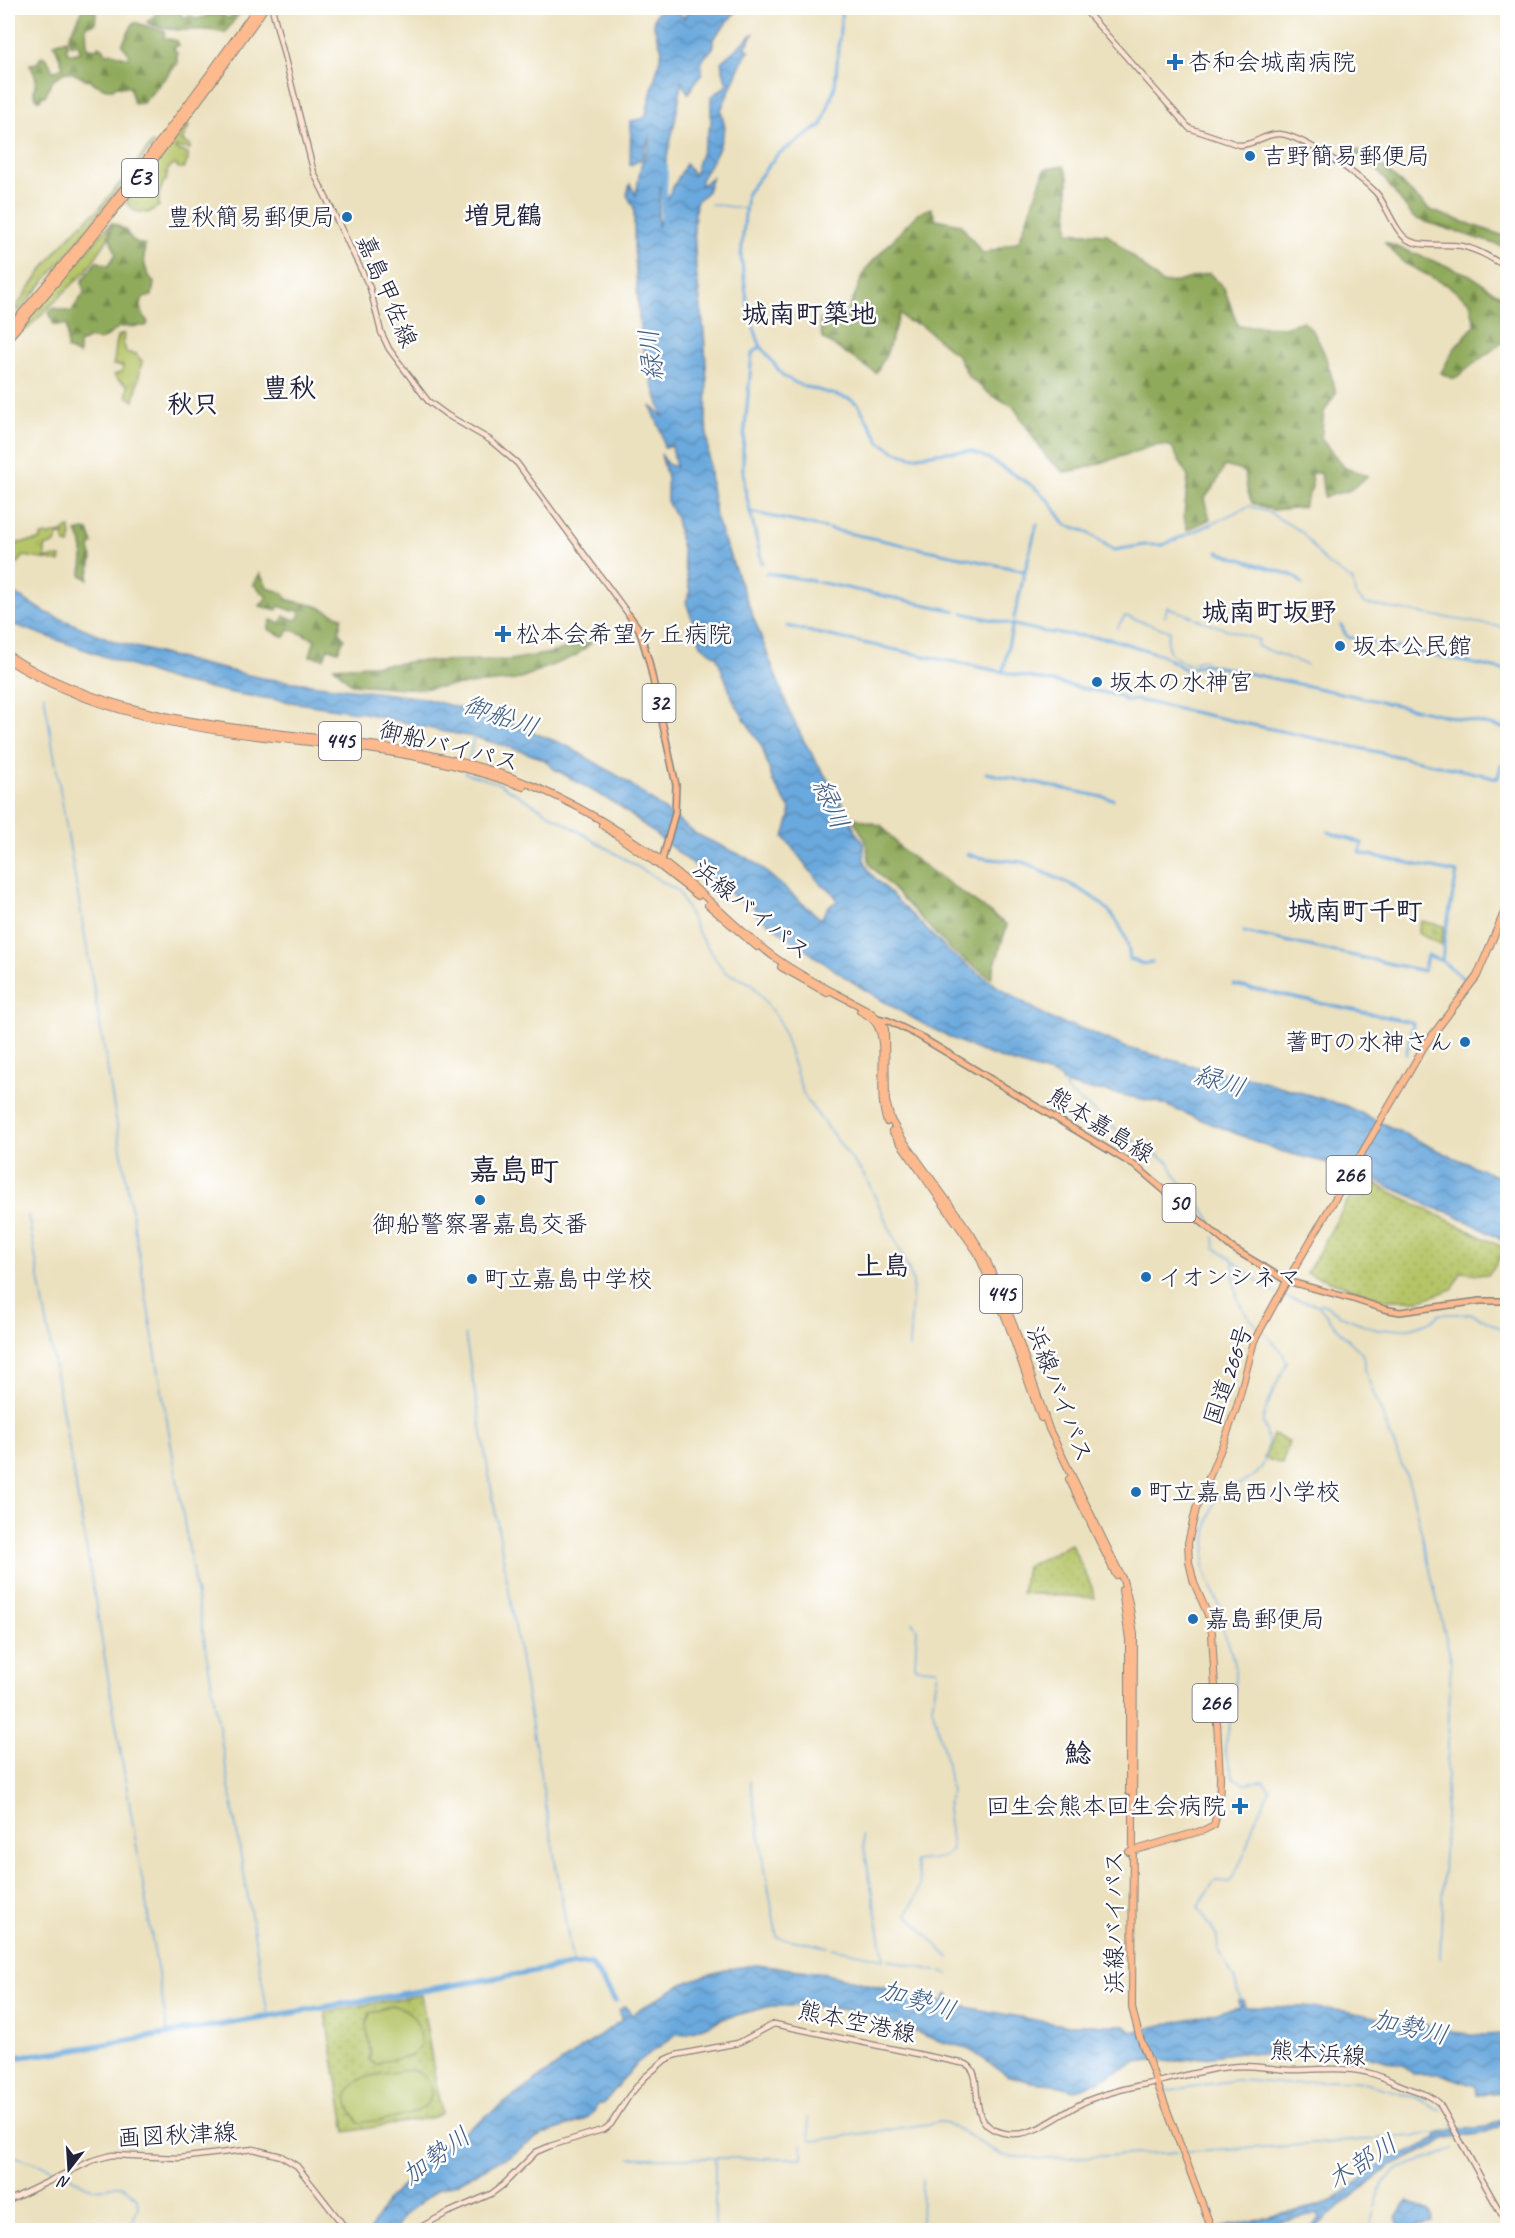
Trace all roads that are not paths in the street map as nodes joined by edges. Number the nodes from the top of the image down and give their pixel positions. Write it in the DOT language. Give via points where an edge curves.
graph roads {
  1 [pos="261,8"];
  2 [pos="272,8"];
  3 [pos="1083,8"];
  4 [pos="1508,268"];
  5 [pos="8,330"];
  6 [pos="8,338"];
  7 [pos="629,615"];
  8 [pos="8,655"];
  9 [pos="8,660"];
  10 [pos="661,858"];
  11 [pos="1508,903"];
  12 [pos="875,1018"];
  13 [pos="1287,1281"];
  14 [pos="1508,1300"];
  15 [pos="1130,1852"];
  16 [pos="1155,2080"];
  17 [pos="8,2201"];
  18 [pos="1508,2226"];
  19 [pos="347,2230"];
  20 [pos="415,2230"];
  21 [pos="1211,2230"];
  1 -- 5 [label="highway, E3" via="140,170"];
  1 -- 6 [label="highway, E3" via="154,160"];
  2 -- 7 [label="main road, 嘉島甲佐線" via="314,173 370,288 389,349 428,401 517,462"];
  3 -- 4 [label="main road" via="1189,128 1245,145 1268,135 1290,135 1362,180 1408,239 1470,248"];
  7 -- 10 [label="main road, 32" via="639,629 649,662 674,774 675,806"];
  8 -- 10 [label="highway, 御船バイパス / 445" via="73,688 164,716 392,748 487,770 589,812"];
  9 -- 10 [label="highway, 御船バイパス / 445" via="53,685 135,713 225,732 401,754 470,770 562,802"];
  10 -- 12 [label="highway, 浜線バイパス / 445" via="777,964"];
  11 -- 13 [label="highway, 国道266号 / 266" via="1477,976 1439,1024"];
  12 -- 13 [label="main road, 熊本嘉島線 / 50" via="919,1036 1137,1167 1232,1248"];
  12 -- 15 [label="highway, 浜線バイパス / 445" via="882,1022 886,1035 886,1101 891,1120 981,1248 1014,1326 1049,1429 1123,1580 1134,1634"];
  13 -- 14 [label="main road, 熊本嘉島線 / 50" via="1400,1312"];
  13 -- 15 [label="highway, 国道266号 / 266" via="1254,1341 1237,1406 1196,1509 1188,1543 1194,1583 1212,1633 1220,1777 1217,1815 1214,1825 1204,1830"];
  15 -- 16 [label="highway, 浜線バイパス" via="1132,2005"];
  16 -- 18 [label="main road, 熊本浜線" via="1240,2066 1360,2071 1431,2096 1439,2103"];
  16 -- 20 [label="main road, 熊本空港線" via="1089,2100 1022,2134 1005,2133 995,2130 981,2117 970,2065 774,2024 738,2043 664,2060 629,2096 611,2124 541,2150 491,2194"];
  16 -- 21 [label="highway, 浜線バイパス"];
  17 -- 19 [label="main road, 画図秋津線" via="91,2161 112,2155 179,2158 259,2150 281,2156 297,2166"];
}
